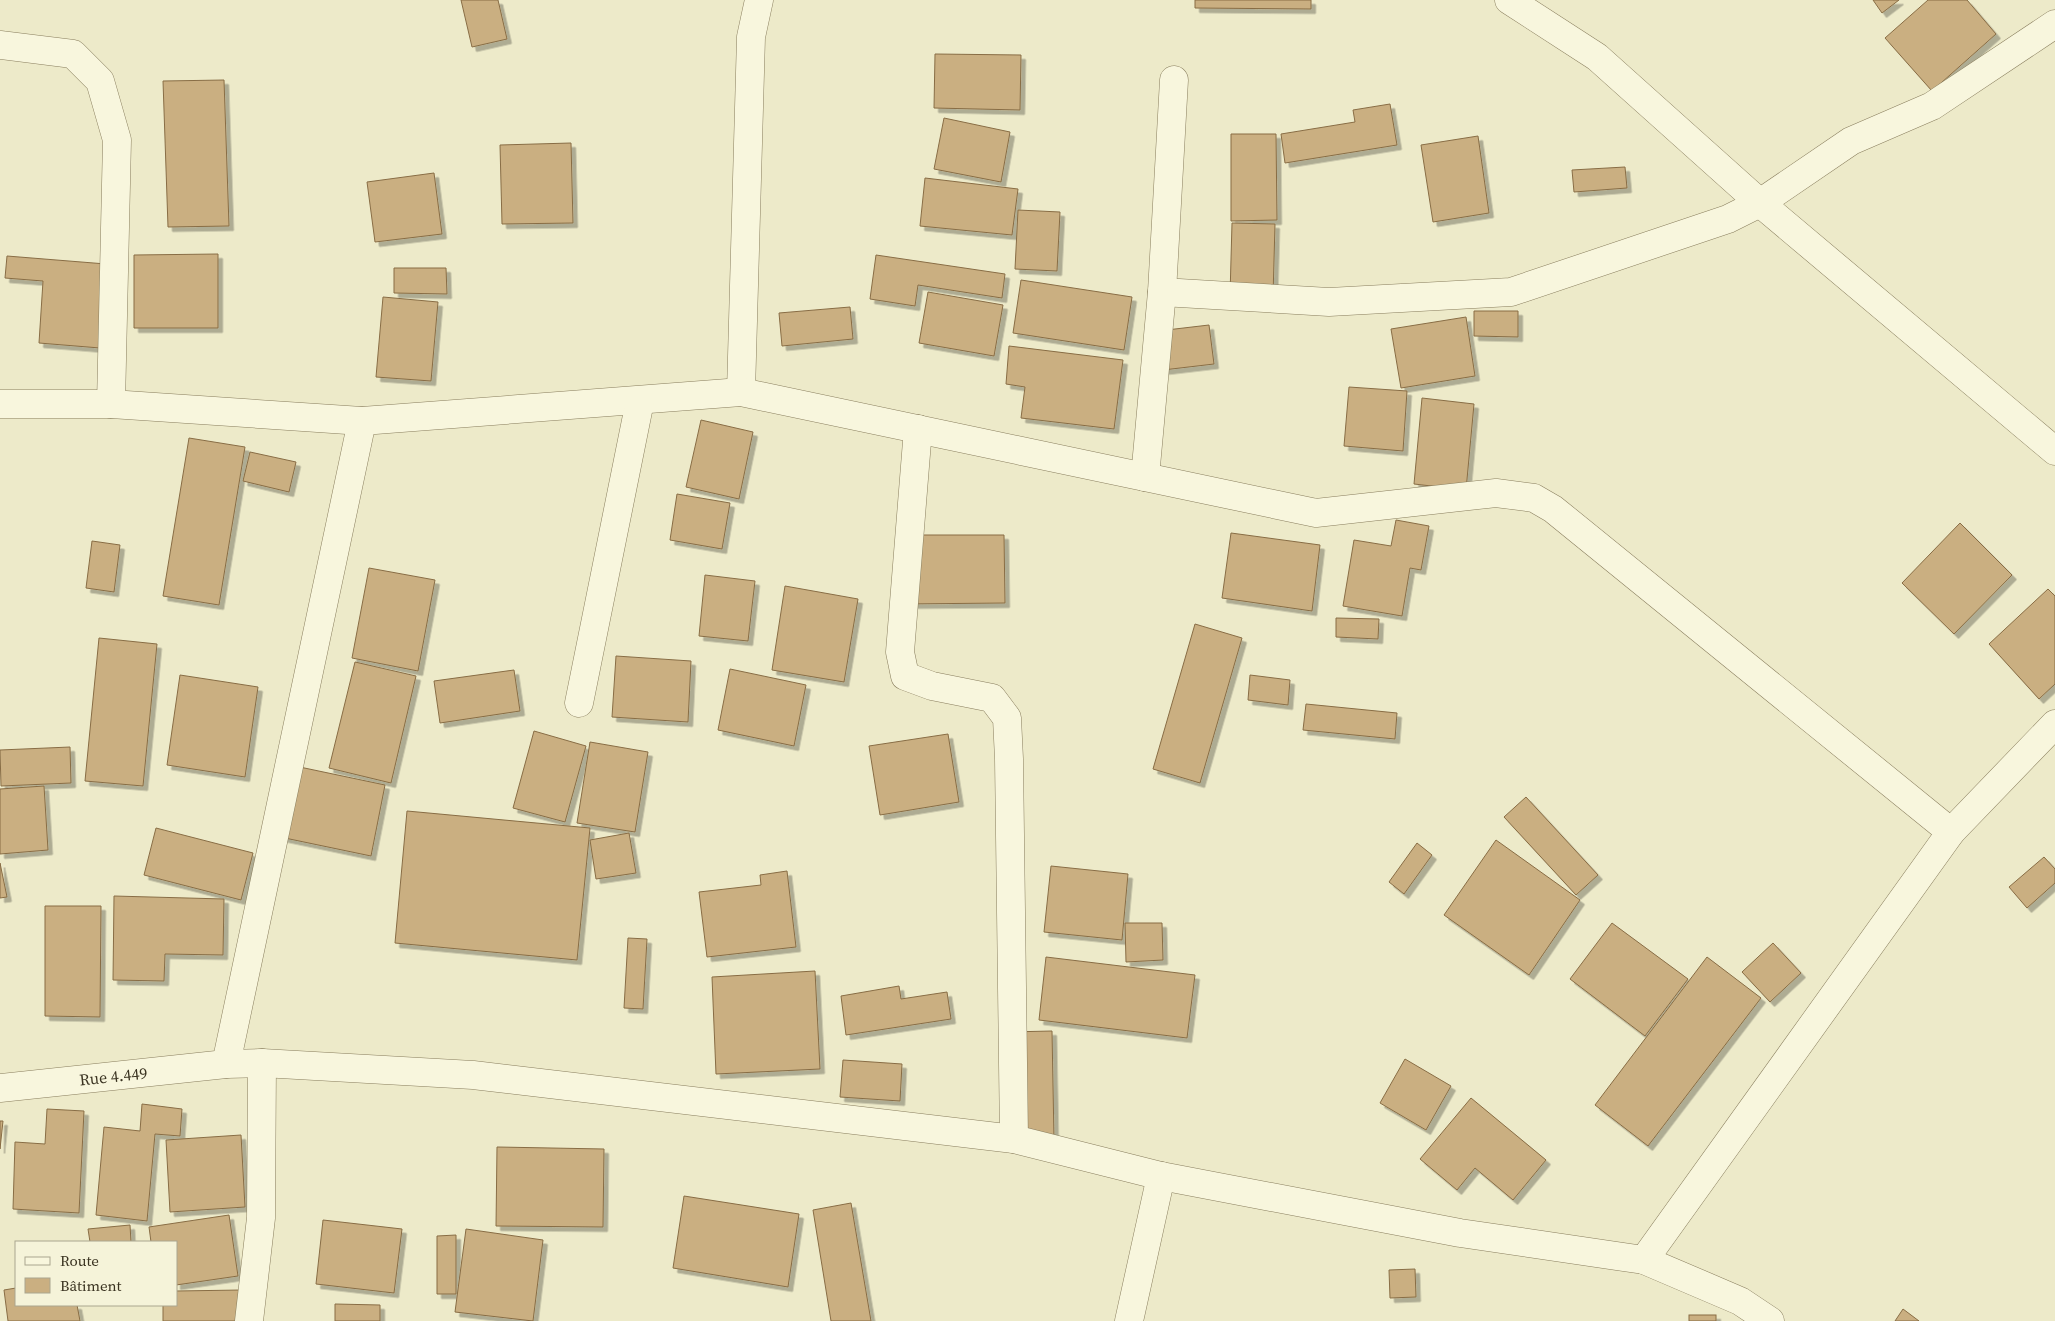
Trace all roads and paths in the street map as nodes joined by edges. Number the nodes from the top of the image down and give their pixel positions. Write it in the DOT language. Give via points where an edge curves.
graph roads {
  1 [pos="759,0"];
  2 [pos="1509,0"];
  3 [pos="2055,24"];
  4 [pos="0,45"];
  5 [pos="1174,80"];
  6 [pos="1760,203"];
  7 [pos="1162,292"];
  8 [pos="741,392"];
  9 [pos="640,401"];
  10 [pos="0,404"];
  11 [pos="111,404"];
  12 [pos="362,421"];
  13 [pos="918,429"];
  14 [pos="2055,451"];
  15 [pos="1145,477"];
  16 [pos="579,703"];
  17 [pos="2055,724"];
  18 [pos="1951,832"];
  19 [pos="262,1063"];
  20 [pos="226,1064"];
  21 [pos="0,1088"];
  22 [pos="1014,1139"];
  23 [pos="1161,1176"];
  24 [pos="1644,1260"];
  25 [pos="1741,1311"];
  26 [pos="249,1321"];
  27 [pos="1129,1321"];
  28 [pos="1770,1321"];
  1 -- 8 [label="street" via="751,37"];
  2 -- 6 [label="street" via="1597,57"];
  3 -- 6 [label="street" via="1932,106 1851,141"];
  4 -- 11 [label="street" via="73,54 100,81 117,140"];
  5 -- 7 [label="street"];
  6 -- 7 [label="street" via="1728,219 1511,292 1329,302"];
  6 -- 14 [label="street"];
  7 -- 15 [label="street"];
  8 -- 9 [label="street"];
  8 -- 13 [label="street"];
  9 -- 12 [label="street"];
  9 -- 16 [label="street"];
  10 -- 11 [label="street"];
  11 -- 12 [label="street"];
  12 -- 20 [label="street"];
  13 -- 15 [label="street"];
  13 -- 22 [label="street" via="900,652 905,676 932,686 992,698 1006,718"];
  15 -- 18 [label="street" via="1316,512 1496,493 1534,498 1553,509"];
  17 -- 18 [label="street"];
  18 -- 24 [label="street"];
  19 -- 20 [label="street, Rue 4.449"];
  19 -- 22 [label="street, Rue 4.449" via="473,1074"];
  19 -- 26 [label="street" via="261,1218"];
  20 -- 21 [label="street, Rue 4.449"];
  22 -- 23 [label="street, Rue 4.449"];
  23 -- 24 [label="street, Rue 4.449" via="1460,1233"];
  23 -- 27 [label="street"];
  24 -- 25 [label="street, Rue 4.449"];
  25 -- 28 [label="street, Rue 4.449"];
}
